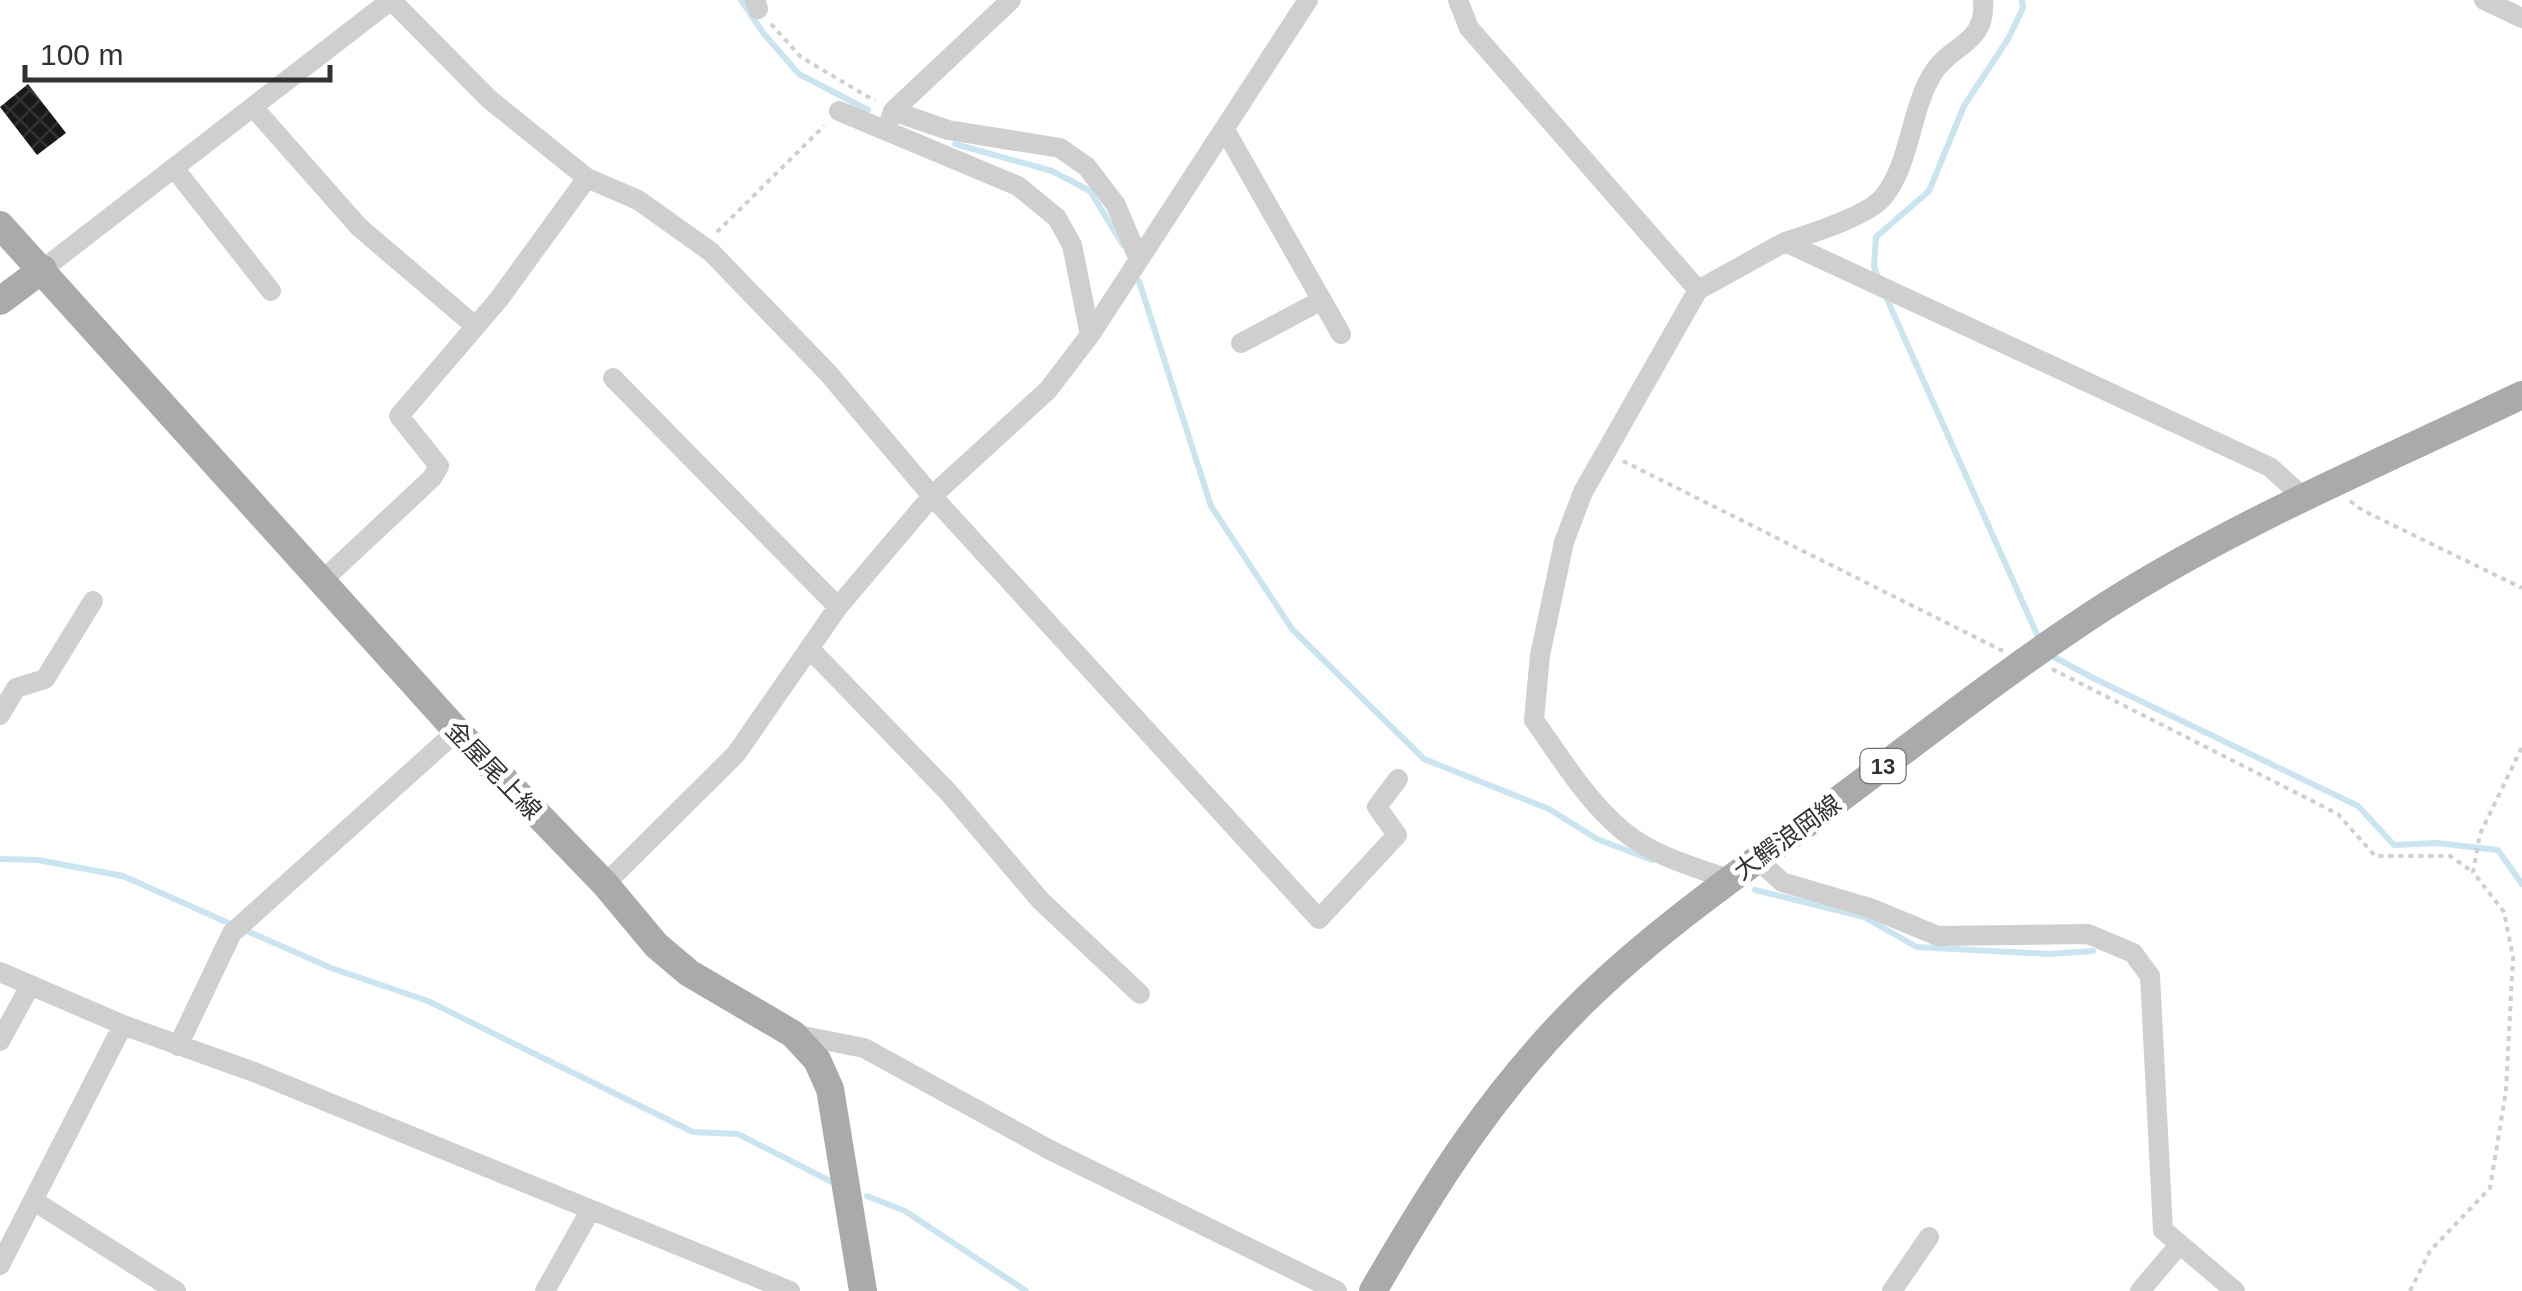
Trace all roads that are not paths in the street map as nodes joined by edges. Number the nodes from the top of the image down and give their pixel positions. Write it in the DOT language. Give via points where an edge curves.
graph roads {
  1 [pos="391,0"];
  2 [pos="1011,0"];
  3 [pos="1308,0"];
  4 [pos="1458,0"];
  5 [pos="1982,0"];
  6 [pos="2484,0"];
  7 [pos="2522,18"];
  8 [pos="253,108"];
  9 [pos="839,112"];
  10 [pos="889,121"];
  11 [pos="1225,130"];
  12 [pos="174,168"];
  13 [pos="587,178"];
  14 [pos="0,224"];
  15 [pos="1785,242"];
  16 [pos="1139,260"];
  17 [pos="43,269"];
  18 [pos="1698,290"];
  19 [pos="271,291"];
  20 [pos="1322,300"];
  21 [pos="0,301"];
  22 [pos="475,326"];
  23 [pos="1341,334"];
  24 [pos="1090,336"];
  25 [pos="1241,343"];
  26 [pos="614,378"];
  27 [pos="2522,395"];
  28 [pos="932,496"];
  29 [pos="2305,498"];
  30 [pos="324,580"];
  31 [pos="93,601"];
  32 [pos="838,607"];
  33 [pos="810,649"];
  34 [pos="0,715"];
  35 [pos="457,732"];
  36 [pos="1398,779"];
  37 [pos="1758,860"];
  38 [pos="1728,879"];
  39 [pos="605,884"];
  40 [pos="0,972"];
  41 [pos="30,986"];
  42 [pos="1140,994"];
  43 [pos="123,1025"];
  44 [pos="793,1034"];
  45 [pos="0,1041"];
  46 [pos="178,1046"];
  47 [pos="34,1201"];
  48 [pos="590,1211"];
  49 [pos="1929,1237"];
  50 [pos="2180,1245"];
  51 [pos="0,1265"];
  52 [pos="176,1291"];
  53 [pos="546,1291"];
  54 [pos="790,1291"];
  55 [pos="863,1291"];
  56 [pos="1337,1291"];
  57 [pos="1373,1291"];
  58 [pos="1892,1291"];
  59 [pos="2140,1291"];
  60 [pos="2235,1291"];
  1 -- 8 [label="street"];
  1 -- 13 [label="street" via="489,99"];
  2 -- 10 [label="street"];
  3 -- 11 [label="street"];
  4 -- 18 [label="street" via="1469,28"];
  5 -- 15 [label="street" via="1974,38 1936,67 1922,91 1908,146 1883,198 1842,222"];
  6 -- 7 [label="street"];
  8 -- 12 [label="street"];
  8 -- 22 [label="street" via="359,228"];
  9 -- 10 [label="street"];
  10 -- 16 [label="street" via="1060,148 1087,166 1116,206"];
  10 -- 24 [label="street" via="1018,186 1057,218 1072,245"];
  11 -- 16 [label="street"];
  11 -- 20 [label="street"];
  12 -- 17 [label="street"];
  12 -- 19 [label="street"];
  13 -- 22 [label="street"];
  13 -- 28 [label="street" via="638,200 702,246 828,373"];
  14 -- 17 [label="main road, 金屋尾上線"];
  15 -- 18 [label="street"];
  15 -- 29 [label="street" via="2270,467"];
  16 -- 24 [label="street"];
  17 -- 21 [label="main road"];
  17 -- 30 [label="main road, 金屋尾上線"];
  18 -- 38 [label="street" via="1583,492 1564,542 1534,720 1622,831 1658,853"];
  20 -- 23 [label="street"];
  20 -- 25 [label="street"];
  22 -- 30 [label="street" via="399,416 439,466 432,478"];
  24 -- 28 [label="street" via="1048,390"];
  26 -- 32 [label="street"];
  27 -- 29 [label="main road, 大鰐浪岡線 / 13"];
  28 -- 32 [label="street"];
  28 -- 36 [label="street" via="1319,919 1397,835 1377,807"];
  29 -- 37 [label="main road, 大鰐浪岡線 / 13" via="2106,606"];
  30 -- 35 [label="main road, 金屋尾上線"];
  31 -- 34 [label="street" via="46,679 16,688"];
  32 -- 33 [label="street"];
  33 -- 39 [label="street" via="736,754"];
  33 -- 42 [label="street" via="1041,900"];
  35 -- 39 [label="main road, 金屋尾上線"];
  35 -- 46 [label="street" via="239,928"];
  37 -- 38 [label="main road, 大鰐浪岡線 / 13"];
  37 -- 50 [label="street" via="1782,882 1938,936 2088,934 2133,953 2150,976 2163,1230"];
  38 -- 57 [label="main road, 大鰐浪岡線 / 13" via="1586,998 1522,1067 1435,1184"];
  39 -- 44 [label="main road, 金屋尾上線" via="656,945"];
  40 -- 41 [label="street"];
  41 -- 43 [label="street"];
  41 -- 45 [label="street"];
  43 -- 46 [label="street"];
  43 -- 47 [label="street"];
  44 -- 55 [label="main road, 金屋尾上線" via="817,1060 830,1090"];
  44 -- 56 [label="street" via="864,1048 1050,1150"];
  46 -- 48 [label="street"];
  47 -- 51 [label="street"];
  47 -- 52 [label="street"];
  48 -- 53 [label="street"];
  48 -- 54 [label="street"];
  49 -- 58 [label="street"];
  50 -- 59 [label="street"];
  50 -- 60 [label="street"];
}
